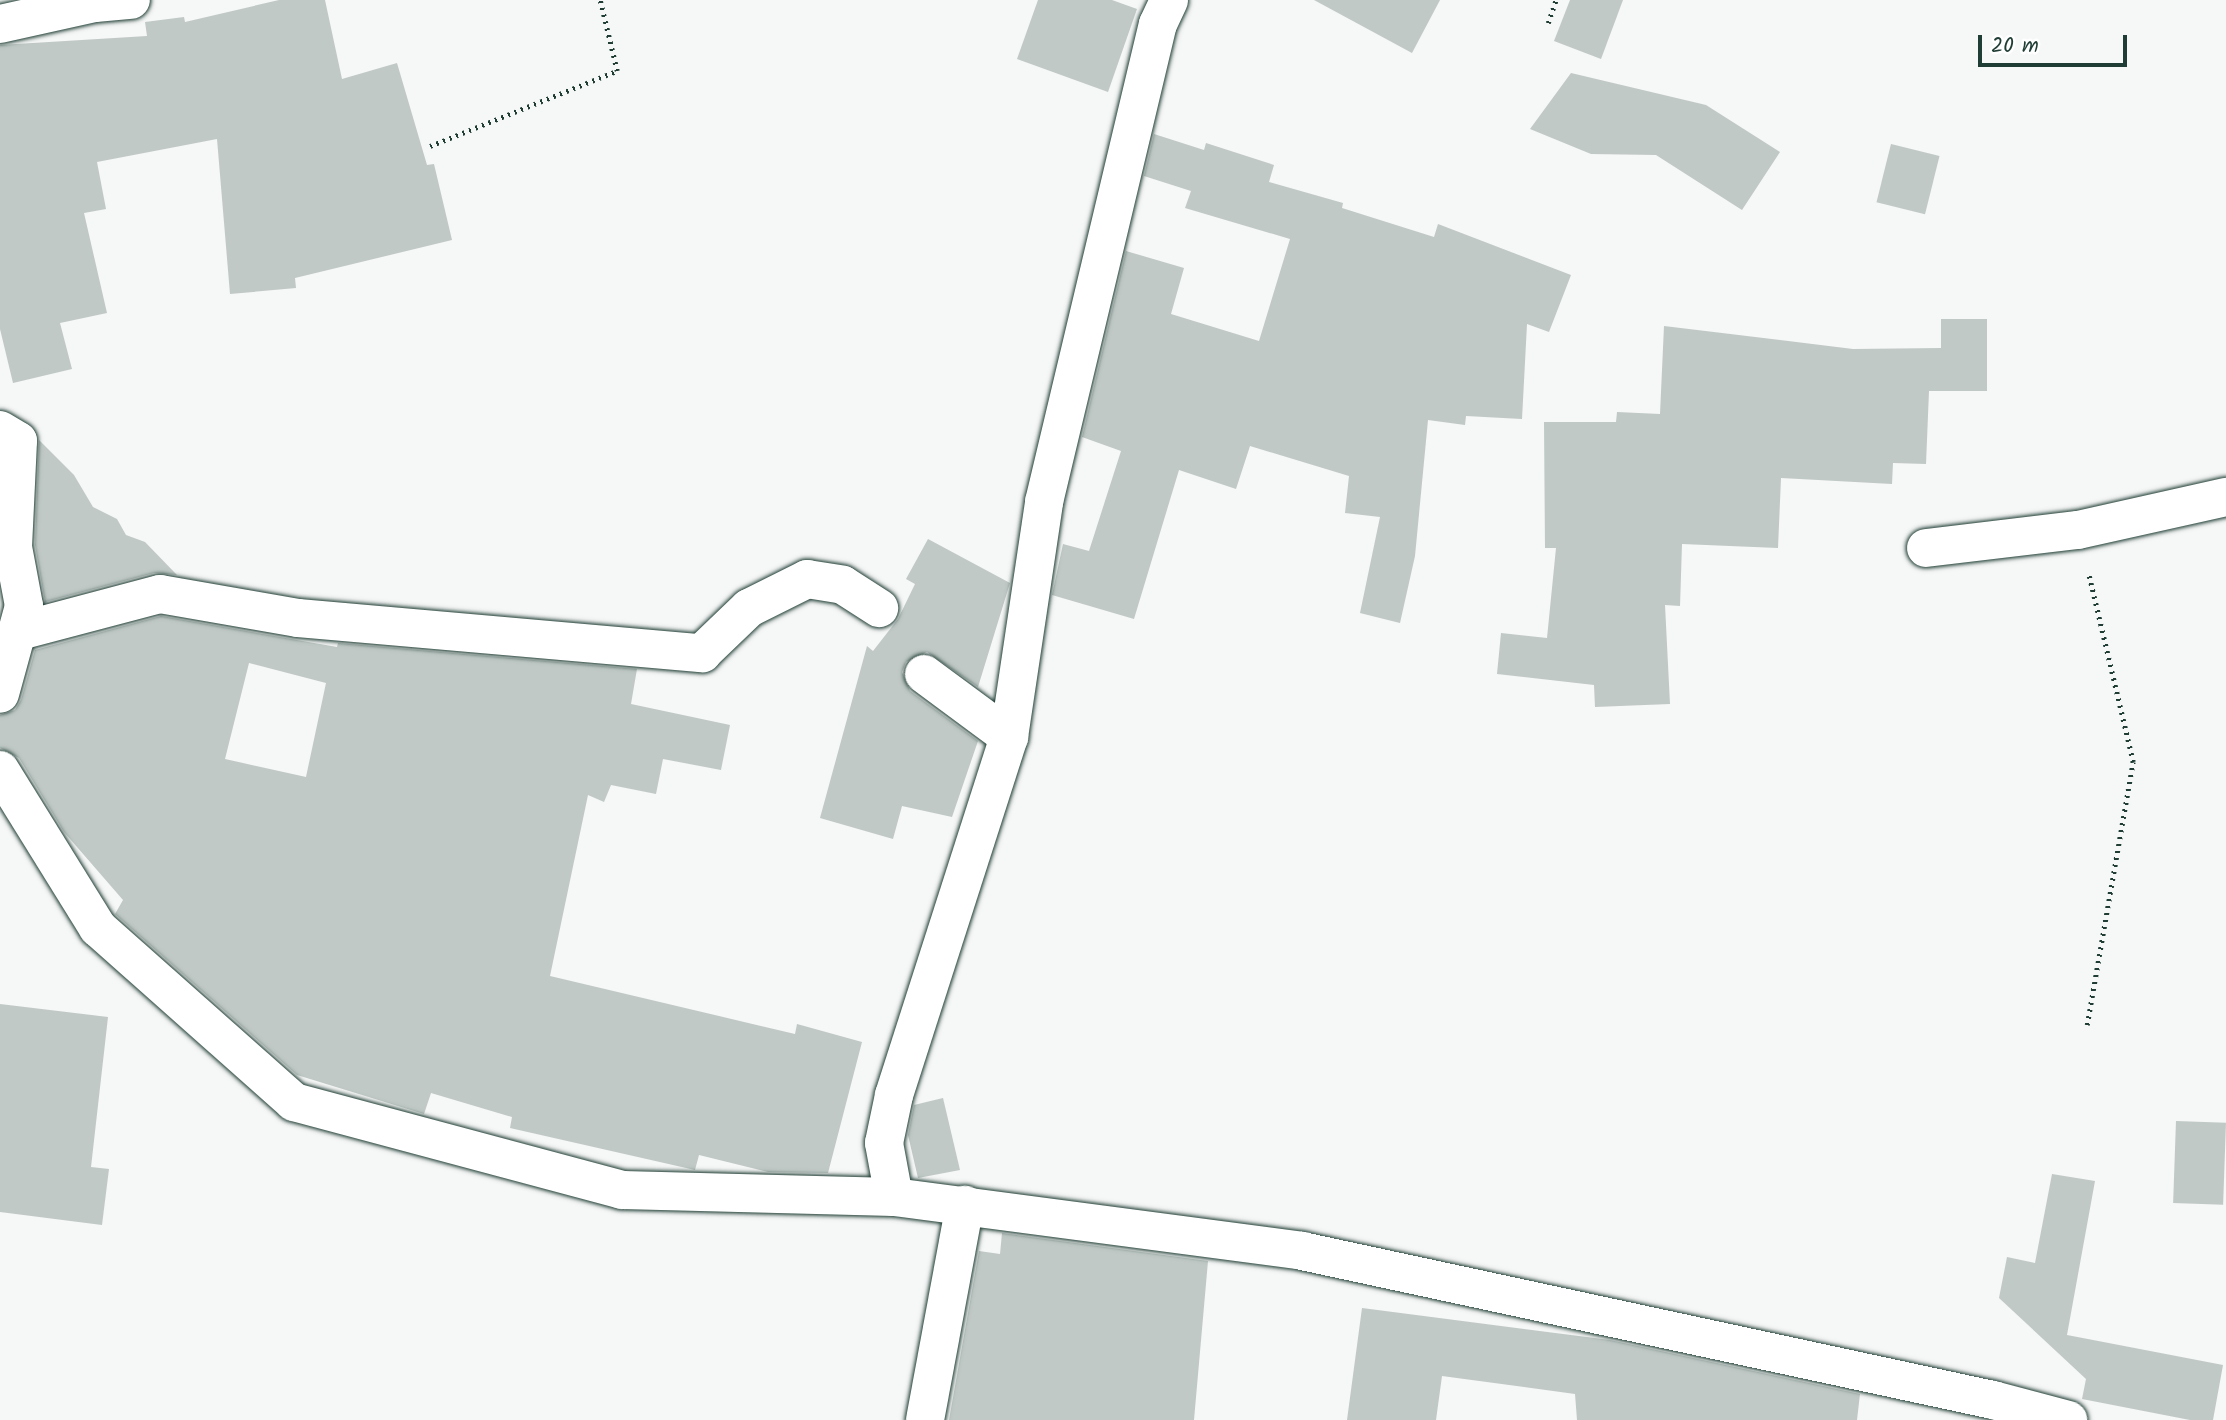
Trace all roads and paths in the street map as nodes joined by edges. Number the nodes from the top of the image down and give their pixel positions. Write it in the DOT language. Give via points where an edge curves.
graph roads {
  1 [pos="131,0"];
  2 [pos="600,0"];
  3 [pos="1169,0"];
  4 [pos="1556,0"];
  5 [pos="1548,23"];
  6 [pos="0,24"];
  7 [pos="430,146"];
  8 [pos="0,430"];
  9 [pos="2226,497"];
  10 [pos="2078,530"];
  11 [pos="1926,548"];
  12 [pos="879,608"];
  13 [pos="15,617"];
  14 [pos="924,674"];
  15 [pos="0,694"];
  16 [pos="1009,737"];
  17 [pos="0,770"];
  18 [pos="2087,1025"];
  19 [pos="894,1197"];
  20 [pos="965,1205"];
  21 [pos="926,1420"];
  22 [pos="2067,1420"];
  1 -- 6 [label="street" via="94,3"];
  2 -- 7 [label="path" via="617,71"];
  3 -- 16 [label="street" via="1158,24 1044,502"];
  4 -- 5 [label="path"];
  8 -- 13 [label="street" via="18,441"];
  9 -- 10 [label="street"];
  10 -- 11 [label="street"];
  10 -- 18 [label="path" via="2133,762"];
  12 -- 13 [label="street" via="843,585 807,579 749,608 702,653 298,618 160,594"];
  13 -- 15 [label="street"];
  14 -- 16 [label="street"];
  16 -- 19 [label="street" via="894,1095 884,1143"];
  17 -- 19 [label="street" via="98,928 294,1102 622,1190"];
  19 -- 20 [label="street"];
  20 -- 21 [label="street"];
  20 -- 22 [label="street" via="1302,1251 1993,1400"];
}
